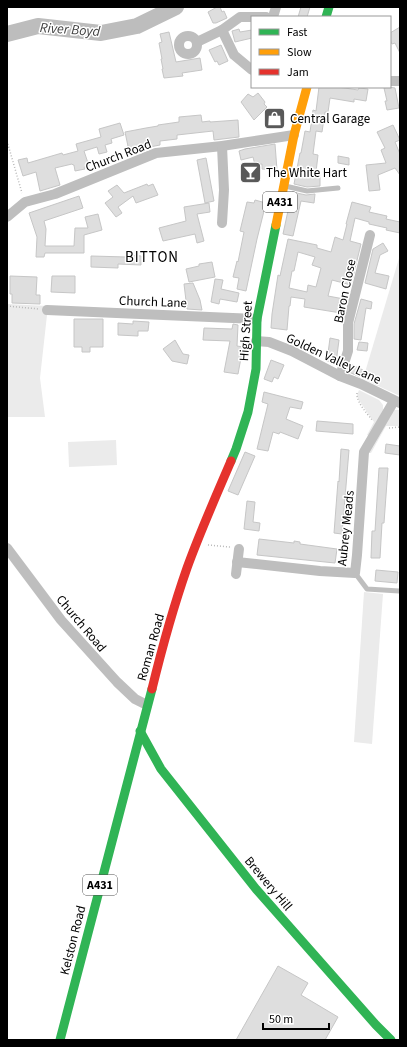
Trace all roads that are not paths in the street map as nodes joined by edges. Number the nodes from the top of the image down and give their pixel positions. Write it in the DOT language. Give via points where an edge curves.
graph roads {
  1 [pos="251,16"];
  2 [pos="222,30"];
  3 [pos="197,42"];
  4 [pos="251,69"];
  5 [pos="307,88"];
  6 [pos="294,135"];
  7 [pos="222,146"];
  8 [pos="284,186"];
  9 [pos="338,188"];
  10 [pos="7,217"];
  11 [pos="222,223"];
  12 [pos="370,235"];
  13 [pos="47,310"];
  14 [pos="257,319"];
  15 [pos="256,341"];
  16 [pos="340,376"];
  17 [pos="397,402"];
  18 [pos="7,548"];
  19 [pos="239,549"];
  20 [pos="237,562"];
  21 [pos="186,570"];
  22 [pos="355,573"];
  23 [pos="236,574"];
  24 [pos="399,591"];
  25 [pos="147,705"];
  26 [pos="140,731"];
  27 [pos="60,1040"];
  28 [pos="391,1040"];
  1 -- 2 [label="street" via="240,17"];
  2 -- 3 [label="street"];
  2 -- 4 [label="street" via="234,55"];
  5 -- 6 [label="main road, High Street / A431"];
  6 -- 7 [label="street, Church Road"];
  6 -- 8 [label="main road, High Street / A431"];
  7 -- 10 [label="street, Church Road" via="156,153 55,194 25,202"];
  7 -- 11 [label="street"];
  8 -- 9 [label="lane" via="307,191"];
  8 -- 14 [label="main road, High Street / A431"];
  12 -- 16 [label="street, Baron Close" via="348,323 348,351"];
  13 -- 14 [label="street, Church Lane"];
  14 -- 15 [label="main road, High Street / A431"];
  15 -- 16 [label="street, Golden Valley Lane" via="269,342 292,351"];
  15 -- 21 [label="main road, High Street / A431" via="256,369 248,412 236,449"];
  16 -- 17 [label="street, Golden Valley Lane"];
  17 -- 22 [label="street, Aubrey Meads" via="364,452"];
  18 -- 25 [label="street, Church Road" via="61,620 134,699"];
  19 -- 20 [label="street"];
  20 -- 22 [label="street, Aubrey Meads"];
  20 -- 23 [label="street"];
  21 -- 25 [label="main road, Roman Road / A431"];
  22 -- 24 [label="lane" via="367,589"];
  25 -- 26 [label="main road, Roman Road / A431"];
  26 -- 27 [label="main road, Kelston Road / A431"];
  26 -- 28 [label="main road, Brewery Hill" via="161,769 256,889"];
}
